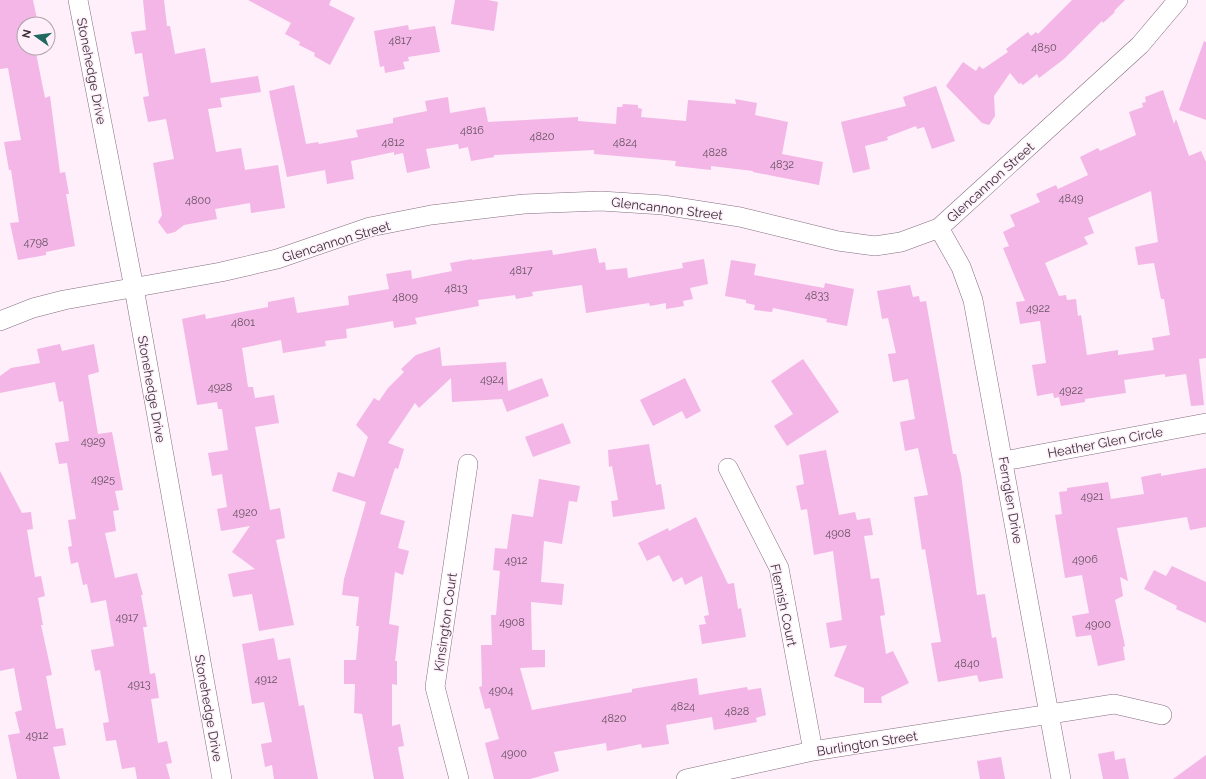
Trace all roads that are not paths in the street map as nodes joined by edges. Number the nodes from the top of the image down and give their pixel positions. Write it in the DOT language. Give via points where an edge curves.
graph roads {
  1 [pos="78,0"];
  2 [pos="1178,0"];
  3 [pos="940,228"];
  4 [pos="134,288"];
  5 [pos="0,320"];
  6 [pos="1206,423"];
  7 [pos="1004,461"];
  8 [pos="468,464"];
  9 [pos="728,468"];
  10 [pos="1050,715"];
  11 [pos="1162,715"];
  12 [pos="813,751"];
  13 [pos="222,779"];
  14 [pos="459,779"];
  15 [pos="686,779"];
  16 [pos="1061,779"];
  1 -- 4 [label="street, Stonehedge Drive"];
  2 -- 3 [label="street, Glencannon Street" via="1140,45"];
  3 -- 4 [label="street, Glencannon Street" via="901,242 875,246 838,242 740,217 664,205 601,201 524,204 431,215 370,227 277,259"];
  3 -- 7 [label="street, Fernglen Drive" via="961,267 973,300"];
  4 -- 5 [label="street, Glencannon Street" via="64,300"];
  4 -- 13 [label="street, Stonehedge Drive"];
  6 -- 7 [label="street, Heather Glen Circle"];
  7 -- 10 [label="street, Fernglen Drive"];
  8 -- 14 [label="street, Kinsington Court" via="435,687"];
  9 -- 12 [label="street, Flemish Court" via="779,568"];
  10 -- 11 [label="street, Burlington Street" via="1114,704"];
  10 -- 12 [label="street, Burlington Street"];
  10 -- 16 [label="street, Fernglen Drive"];
  12 -- 15 [label="street, Burlington Street"];
}
